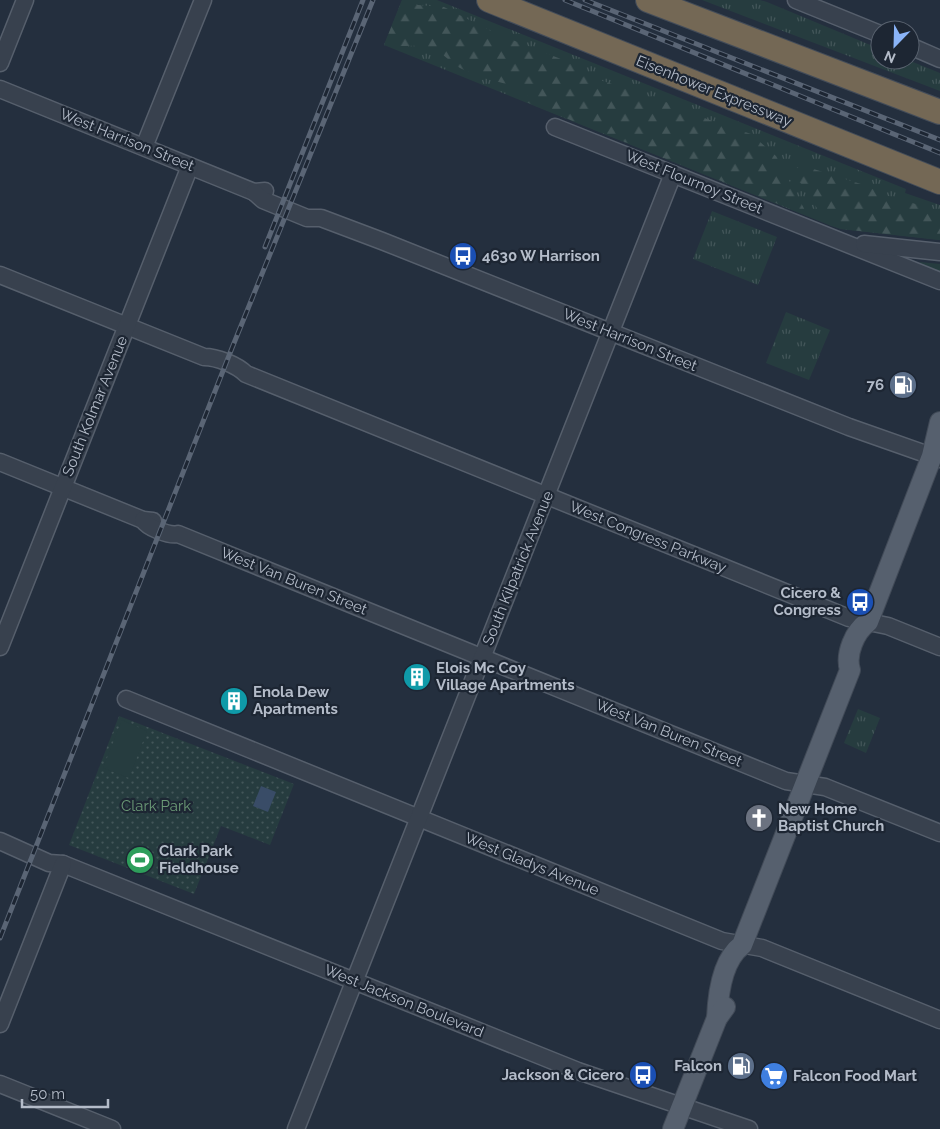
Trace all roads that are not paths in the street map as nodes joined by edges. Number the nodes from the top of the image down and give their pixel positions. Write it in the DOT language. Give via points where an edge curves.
graph roads {
  1 [pos="25,0"];
  2 [pos="203,0"];
  3 [pos="489,0"];
  4 [pos="648,0"];
  5 [pos="796,0"];
  6 [pos="870,30"];
  7 [pos="920,50"];
  8 [pos="940,59"];
  9 [pos="0,62"];
  10 [pos="0,89"];
  11 [pos="940,112"];
  12 [pos="555,127"];
  13 [pos="144,147"];
  14 [pos="190,166"];
  15 [pos="673,174"];
  16 [pos="940,182"];
  17 [pos="832,238"];
  18 [pos="940,252"];
  19 [pos="0,275"];
  20 [pos="940,281"];
  21 [pos="127,325"];
  22 [pos="610,333"];
  23 [pos="940,422"];
  24 [pos="937,452"];
  25 [pos="0,462"];
  26 [pos="63,487"];
  27 [pos="546,496"];
  28 [pos="868,622"];
  29 [pos="0,646"];
  30 [pos="940,647"];
  31 [pos="483,657"];
  32 [pos="126,700"];
  33 [pos="805,783"];
  34 [pos="419,818"];
  35 [pos="940,833"];
  36 [pos="0,835"];
  37 [pos="0,841"];
  38 [pos="63,864"];
  39 [pos="742,944"];
  40 [pos="354,982"];
  41 [pos="940,1020"];
  42 [pos="0,1022"];
  43 [pos="0,1084"];
  44 [pos="683,1105"];
  45 [pos="112,1129"];
  46 [pos="296,1129"];
  47 [pos="673,1129"];
  48 [pos="749,1129"];
  1 -- 9 [label="street"];
  2 -- 13 [label="street"];
  3 -- 16 [label="highway, Eisenhower Expressway"];
  4 -- 11 [label="highway"];
  5 -- 6 [label="street"];
  7 -- 8 [label="street"];
  10 -- 13 [label="street, West Harrison Street"];
  12 -- 15 [label="street, West Flournoy Street"];
  13 -- 14 [label="street, West Harrison Street"];
  14 -- 21 [label="street, South Kolmar Avenue"];
  14 -- 22 [label="street, West Harrison Street" via="254,192 266,191 311,209 321,218"];
  15 -- 17 [label="street, West Flournoy Street"];
  15 -- 22 [label="street, South Kilpatrick Avenue"];
  17 -- 18 [label="street, West Flournoy Street"];
  17 -- 20 [label="street, West Flournoy Street"];
  19 -- 21 [label="street, West Congress Parkway"];
  21 -- 26 [label="street, South Kolmar Avenue"];
  21 -- 27 [label="street, West Congress Parkway" via="204,357 222,361 246,374"];
  22 -- 24 [label="street, West Harrison Street" via="849,427"];
  22 -- 27 [label="street, South Kilpatrick Avenue"];
  23 -- 24 [label="main road"];
  24 -- 28 [label="main road"];
  25 -- 26 [label="street, West Van Buren Street"];
  26 -- 29 [label="street, South Kolmar Avenue"];
  26 -- 31 [label="street, West Van Buren Street" via="143,520 148,518 178,534"];
  27 -- 28 [label="street, West Congress Parkway" via="849,618"];
  27 -- 31 [label="street, South Kilpatrick Avenue"];
  28 -- 30 [label="street, West Congress Parkway" via="888,626"];
  28 -- 33 [label="main road" via="859,628 847,661 850,670"];
  31 -- 33 [label="street, West Van Buren Street" via="786,780"];
  31 -- 34 [label="street, South Kilpatrick Avenue"];
  32 -- 34 [label="street, West Gladys Avenue"];
  33 -- 35 [label="street, West Van Buren Street" via="825,787"];
  33 -- 39 [label="main road"];
  34 -- 39 [label="street, West Gladys Avenue" via="714,938"];
  34 -- 40 [label="street, South Kilpatrick Avenue"];
  36 -- 38 [label="street, West Jackson Boulevard" via="52,854"];
  37 -- 38 [label="street, West Jackson Boulevard" via="49,863"];
  38 -- 40 [label="street, West Jackson Boulevard"];
  38 -- 42 [label="street"];
  39 -- 41 [label="street, West Gladys Avenue" via="762,948"];
  39 -- 44 [label="main road" via="733,951 718,993 717,1018"];
  40 -- 44 [label="street, West Jackson Boulevard" via="578,1071"];
  40 -- 46 [label="street, South Kilpatrick Avenue"];
  43 -- 45 [label="street"];
  44 -- 47 [label="main road"];
  44 -- 48 [label="street, West Jackson Boulevard"];
}
